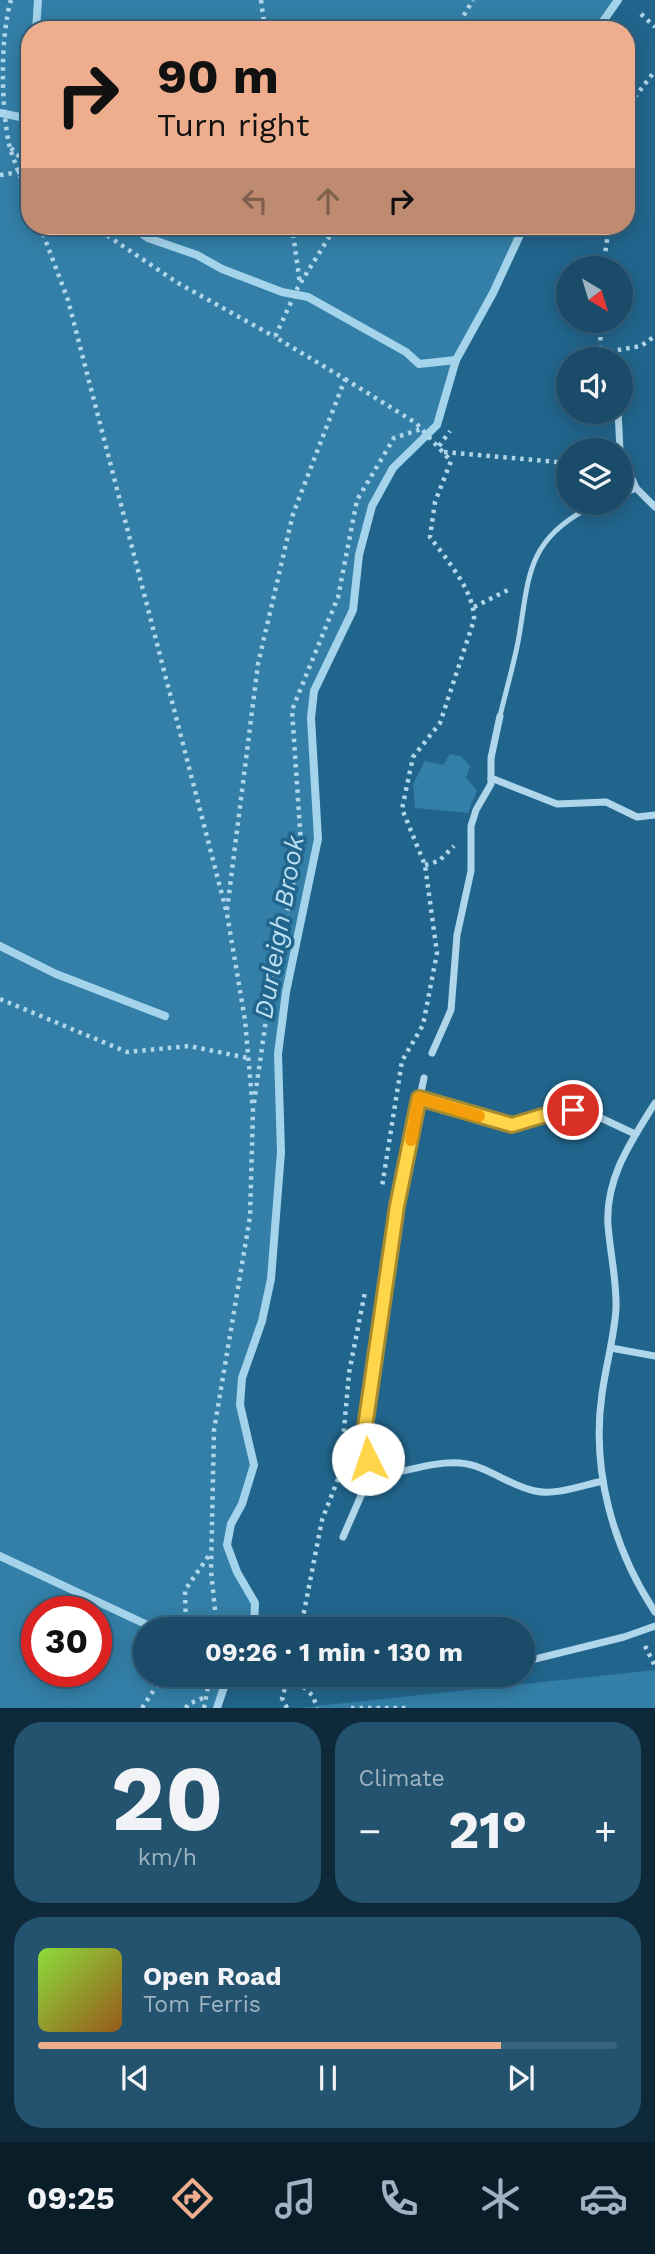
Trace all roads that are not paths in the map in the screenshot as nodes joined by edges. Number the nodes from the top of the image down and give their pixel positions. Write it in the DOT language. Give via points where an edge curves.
graph roads {
  1 [pos="633,481"];
  2 [pos="636,488"];
  3 [pos="633,489"];
  4 [pos="655,507"];
  5 [pos="578,515"];
  6 [pos="500,716"];
  7 [pos="491,778"];
  8 [pos="655,815"];
  9 [pos="432,1053"];
  10 [pos="424,1078"];
  11 [pos="419,1098"];
  12 [pos="655,1103"];
  13 [pos="635,1134"];
  14 [pos="611,1348"];
  15 [pos="655,1356"];
  16 [pos="370,1475"];
  17 [pos="603,1481"];
  18 [pos="343,1537"];
  19 [pos="655,1612"];
  20 [pos="655,1626"];
  21 [pos="535,1658"];
  1 -- 2 [label="street"];
  2 -- 3 [label="street"];
  2 -- 4 [label="street"];
  5 -- 6 [label="lane" via="553,532 539,550 527,580"];
  6 -- 7 [label="street"];
  7 -- 8 [label="street" via="557,804 606,802 637,817"];
  7 -- 9 [label="street" via="471,826 471,871 457,934 451,1010"];
  10 -- 11 [label="street"];
  11 -- 13 [label="street" via="512,1125 573,1110"];
  11 -- 16 [label="street" via="397,1206 364,1434"];
  12 -- 13 [label="street"];
  13 -- 14 [label="street" via="617,1169 608,1208 616,1295"];
  14 -- 15 [label="street"];
  14 -- 17 [label="street" via="599,1419"];
  16 -- 17 [label="street" via="452,1463 477,1467 546,1493"];
  16 -- 18 [label="street"];
  17 -- 19 [label="street" via="619,1543"];
  20 -- 21 [label="street"];
}
